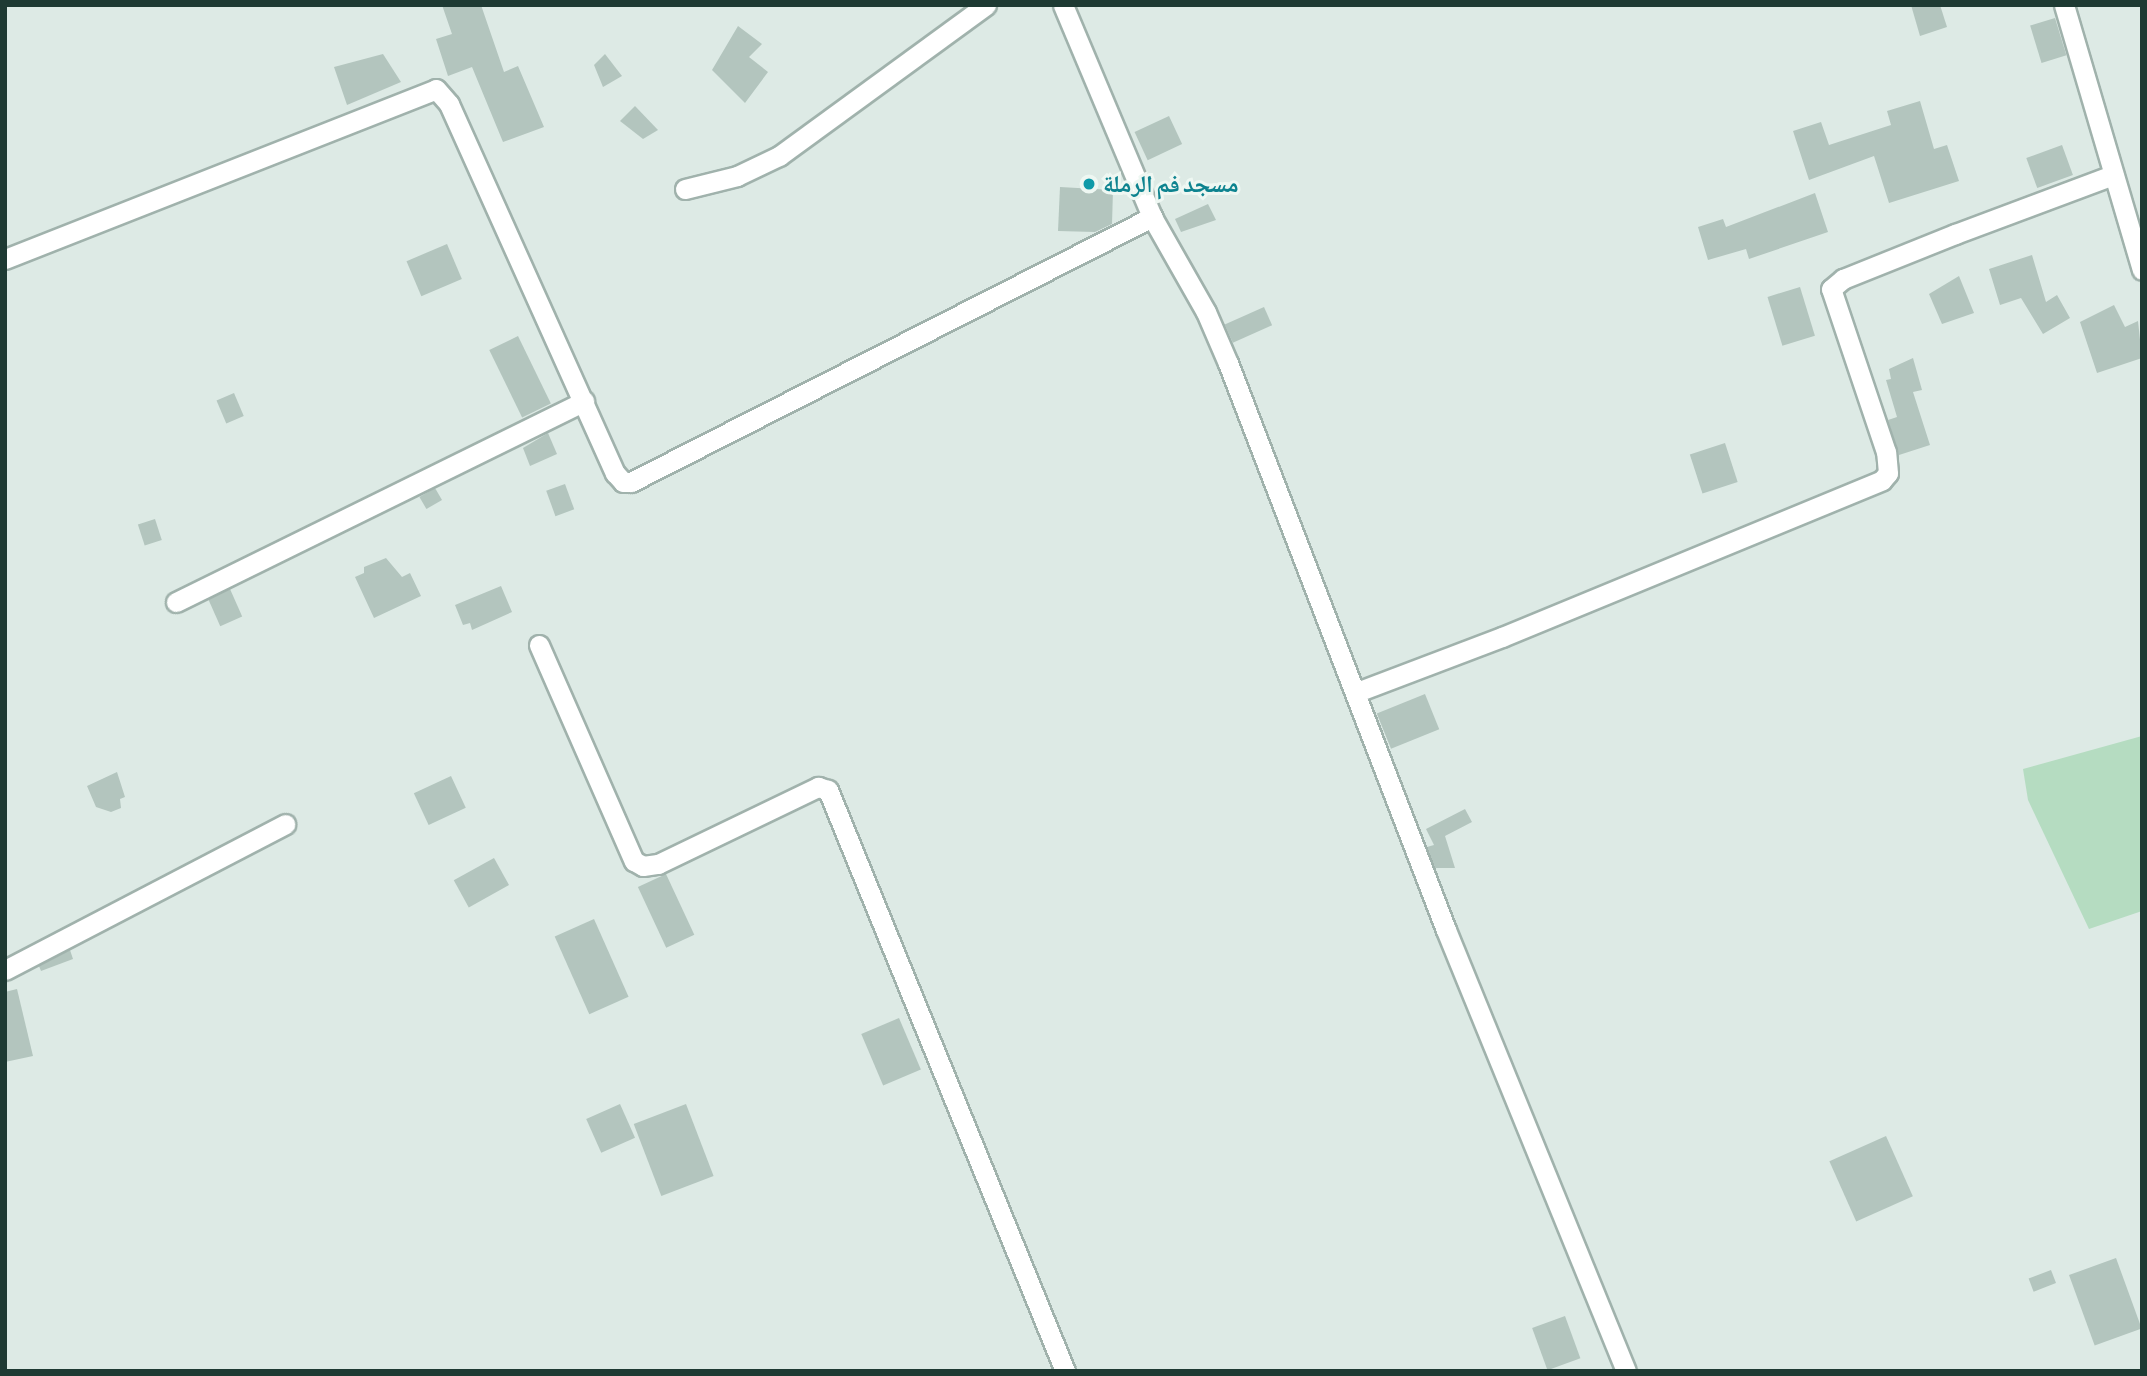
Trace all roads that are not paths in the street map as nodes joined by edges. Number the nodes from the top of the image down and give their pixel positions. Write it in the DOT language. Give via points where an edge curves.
graph roads {
  1 [pos="986,5"];
  2 [pos="1063,5"];
  3 [pos="2064,5"];
  4 [pos="2113,175"];
  5 [pos="685,189"];
  6 [pos="1152,217"];
  7 [pos="5,259"];
  8 [pos="2142,270"];
  9 [pos="584,401"];
  10 [pos="176,602"];
  11 [pos="539,645"];
  12 [pos="1357,692"];
  13 [pos="285,824"];
  14 [pos="5,970"];
  15 [pos="1065,1371"];
  16 [pos="1626,1371"];
  1 -- 5 [label="street" via="779,156 737,176"];
  2 -- 6 [label="street"];
  3 -- 4 [label="street"];
  4 -- 8 [label="street"];
  4 -- 12 [label="street" via="1843,279 1831,289 1886,452 1888,473 1882,480"];
  6 -- 9 [label="street" via="638,481 623,482 615,473"];
  6 -- 12 [label="street" via="1206,312"];
  7 -- 9 [label="street" via="436,89 449,104"];
  9 -- 10 [label="street"];
  11 -- 15 [label="street" via="634,861 643,866 658,864 818,787 828,790"];
  12 -- 16 [label="street" via="1446,930"];
  13 -- 14 [label="street"];
}
